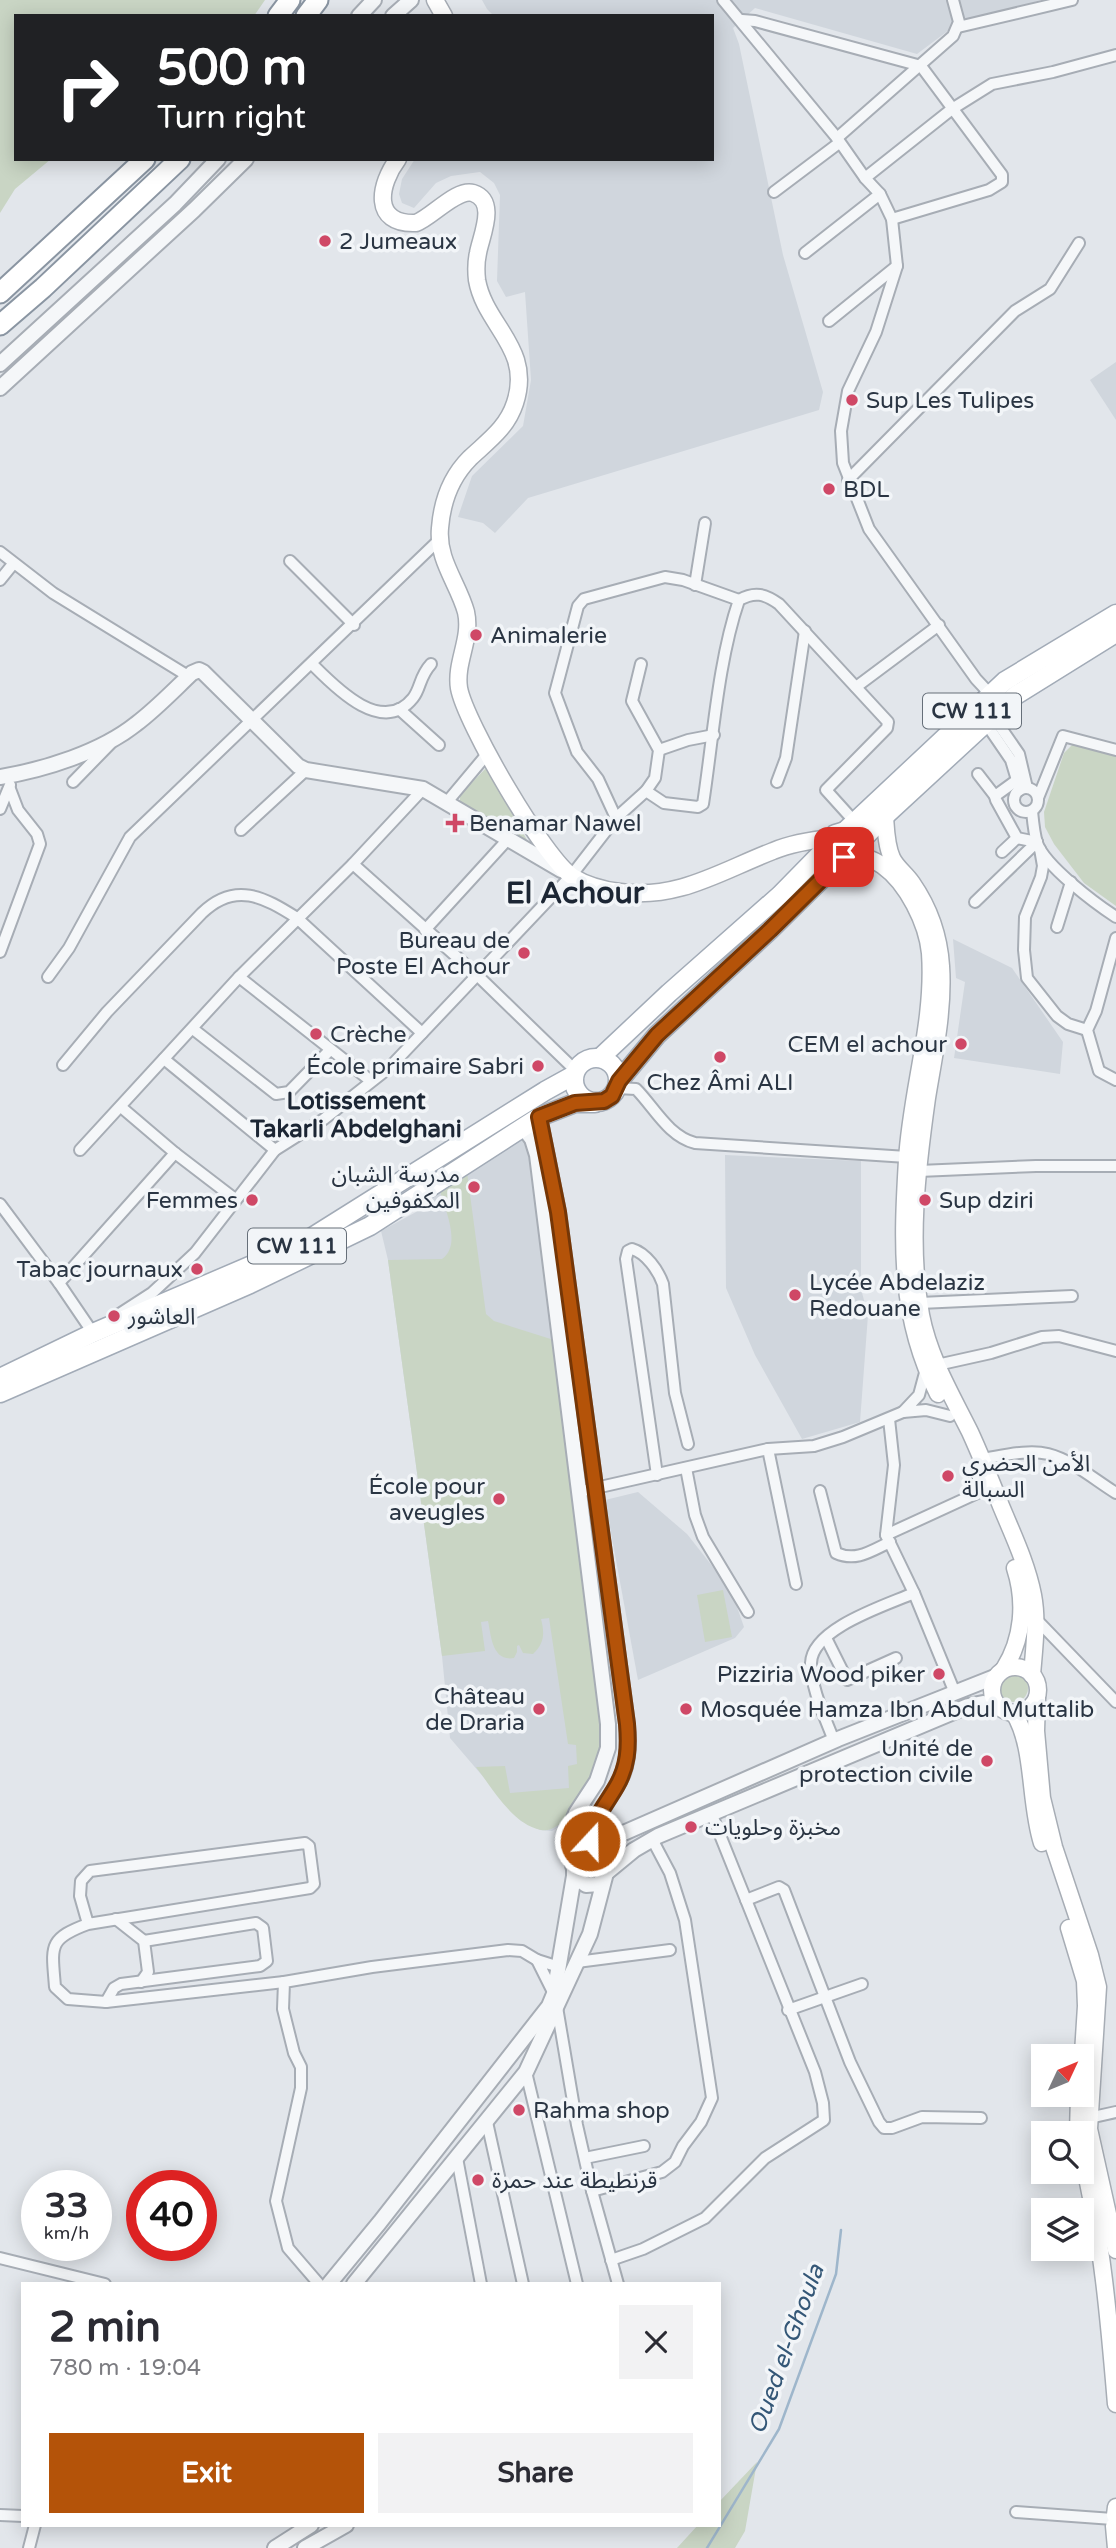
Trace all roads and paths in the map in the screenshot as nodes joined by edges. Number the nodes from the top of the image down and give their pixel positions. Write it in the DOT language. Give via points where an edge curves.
graph roads {
  1 [pos="374,0"];
  2 [pos="411,0"];
  3 [pos="723,0"];
  4 [pos="953,0"];
  5 [pos="1072,0"];
  6 [pos="361,14"];
  7 [pos="396,14"];
  8 [pos="741,20"];
  9 [pos="958,27"];
  10 [pos="1116,55"];
  11 [pos="921,65"];
  12 [pos="952,108"];
  13 [pos="838,140"];
  14 [pos="143,161"];
  15 [pos="178,161"];
  16 [pos="216,161"];
  17 [pos="244,161"];
  18 [pos="397,161"];
  19 [pos="865,178"];
  20 [pos="774,192"];
  21 [pos="880,194"];
  22 [pos="892,219"];
  23 [pos="1079,243"];
  24 [pos="805,253"];
  25 [pos="897,266"];
  26 [pos="0,293"];
  27 [pos="829,321"];
  28 [pos="0,325"];
  29 [pos="0,364"];
  30 [pos="0,388"];
  31 [pos="848,480"];
  32 [pos="705,523"];
  33 [pos="439,540"];
  34 [pos="0,552"];
  35 [pos="290,561"];
  36 [pos="13,564"];
  37 [pos="0,580"];
  38 [pos="695,584"];
  39 [pos="739,600"];
  40 [pos="1116,614"];
  41 [pos="354,625"];
  42 [pos="939,625"];
  43 [pos="805,631"];
  44 [pos="1116,634"];
  45 [pos="312,664"];
  46 [pos="430,664"];
  47 [pos="641,664"];
  48 [pos="188,676"];
  49 [pos="856,687"];
  50 [pos="990,694"];
  51 [pos="399,709"];
  52 [pos="989,719"];
  53 [pos="251,722"];
  54 [pos="714,736"];
  55 [pos="116,738"];
  56 [pos="439,745"];
  57 [pos="659,750"];
  58 [pos="1116,750"];
  59 [pos="488,753"];
  60 [pos="306,770"];
  61 [pos="978,774"];
  62 [pos="7,781"];
  63 [pos="74,782"];
  64 [pos="777,782"];
  65 [pos="1021,786"];
  66 [pos="423,789"];
  67 [pos="646,791"];
  68 [pos="995,796"];
  69 [pos="1038,798"];
  70 [pos="447,802"];
  71 [pos="0,808"];
  72 [pos="1031,811"];
  73 [pos="885,817"];
  74 [pos="617,818"];
  75 [pos="241,830"];
  76 [pos="841,833"];
  77 [pos="509,838"];
  78 [pos="1017,838"];
  79 [pos="1039,846"];
  80 [pos="852,852"];
  81 [pos="1003,852"];
  82 [pos="353,864"];
  83 [pos="571,876"];
  84 [pos="1072,882"];
  85 [pos="975,902"];
  86 [pos="1116,917"];
  87 [pos="298,918"];
  88 [pos="1057,927"];
  89 [pos="425,930"];
  90 [pos="1116,938"];
  91 [pos="0,952"];
  92 [pos="477,975"];
  93 [pos="48,977"];
  94 [pos="239,977"];
  95 [pos="193,1029"];
  96 [pos="1087,1030"];
  97 [pos="422,1033"];
  98 [pos="330,1050"];
  99 [pos="601,1057"];
  100 [pos="164,1059"];
  101 [pos="63,1065"];
  102 [pos="575,1072"];
  103 [pos="1116,1080"];
  104 [pos="371,1081"];
  105 [pos="618,1085"];
  106 [pos="595,1102"];
  107 [pos="121,1107"];
  108 [pos="539,1117"];
  109 [pos="523,1127"];
  110 [pos="80,1150"];
  111 [pos="275,1150"];
  112 [pos="175,1153"];
  113 [pos="907,1157"];
  114 [pos="1116,1166"];
  115 [pos="919,1171"];
  116 [pos="235,1199"];
  117 [pos="0,1205"];
  118 [pos="60,1283"];
  119 [pos="1072,1296"];
  120 [pos="920,1303"];
  121 [pos="93,1333"];
  122 [pos="1116,1351"];
  123 [pos="931,1367"];
  124 [pos="0,1378"];
  125 [pos="0,1393"];
  126 [pos="903,1412"];
  127 [pos="950,1416"];
  128 [pos="889,1419"];
  129 [pos="688,1444"];
  130 [pos="768,1450"];
  131 [pos="981,1459"];
  132 [pos="686,1468"];
  133 [pos="657,1475"];
  134 [pos="596,1488"];
  135 [pos="984,1490"];
  136 [pos="820,1491"];
  137 [pos="578,1492"];
  138 [pos="1116,1493"];
  139 [pos="888,1538"];
  140 [pos="796,1584"];
  141 [pos="914,1593"];
  142 [pos="748,1612"];
  143 [pos="1035,1617"];
  144 [pos="826,1638"];
  145 [pos="897,1658"];
  146 [pos="1000,1672"];
  147 [pos="1032,1675"];
  148 [pos="955,1693"];
  149 [pos="1037,1698"];
  150 [pos="1116,1702"];
  151 [pos="1006,1710"];
  152 [pos="834,1741"];
  153 [pos="712,1815"];
  154 [pos="652,1839"];
  155 [pos="593,1853"];
  156 [pos="574,1871"];
  157 [pos="606,1873"];
  158 [pos="746,1900"];
  159 [pos="116,1919"];
  160 [pos="88,1924"];
  161 [pos="144,1941"];
  162 [pos="670,1950"];
  163 [pos="537,1960"];
  164 [pos="577,1962"];
  165 [pos="559,1967"];
  166 [pos="141,1982"];
  167 [pos="284,1982"];
  168 [pos="862,1984"];
  169 [pos="825,1997"];
  170 [pos="556,2000"];
  171 [pos="106,2002"];
  172 [pos="788,2010"];
  173 [pos="1084,2044"];
  174 [pos="526,2071"];
  175 [pos="1116,2112"];
  176 [pos="981,2118"];
  177 [pos="1089,2118"];
  178 [pos="487,2122"];
  179 [pos="644,2146"];
  180 [pos="457,2158"];
  181 [pos="585,2158"];
  182 [pos="1088,2184"];
  183 [pos="592,2191"];
  184 [pos="1116,2250"];
  185 [pos="0,2258"];
  186 [pos="611,2260"];
  187 [pos="95,2282"];
  188 [pos="317,2282"];
  189 [pos="331,2282"];
  190 [pos="357,2282"];
  191 [pos="481,2282"];
  192 [pos="523,2282"];
  193 [pos="577,2282"];
  194 [pos="617,2282"];
  195 [pos="1116,2404"];
  196 [pos="1016,2512"];
  197 [pos="0,2515"];
  198 [pos="21,2516"];
  199 [pos="1115,2518"];
  200 [pos="34,2527"];
  201 [pos="308,2527"];
  202 [pos="342,2527"];
  203 [pos="29,2548"];
  204 [pos="275,2548"];
  205 [pos="305,2548"];
  206 [pos="1116,2548"];
  1 -- 6 [label="street"];
  2 -- 7 [label="street"];
  3 -- 8 [label="street"];
  4 -- 9 [label="street"];
  5 -- 9 [label="street"];
  8 -- 11 [label="street"];
  8 -- 13 [label="street"];
  9 -- 11 [label="street"];
  10 -- 12 [label="street" via="992,84"];
  11 -- 12 [label="street"];
  11 -- 13 [label="street"];
  12 -- 19 [label="street"];
  12 -- 22 [label="street" via="1002,175 1002,182"];
  13 -- 19 [label="street"];
  13 -- 20 [label="street"];
  14 -- 26 [label="highway"];
  15 -- 28 [label="highway"];
  16 -- 29 [label="street"];
  17 -- 30 [label="street"];
  18 -- 33 [label="main road" via="382,195 393,218 416,223 464,192 475,193 484,203 486,218 476,262 478,288 513,349 517,365 516,401 500,431 451,484"];
  19 -- 21 [label="street"];
  21 -- 22 [label="street"];
  21 -- 24 [label="street"];
  22 -- 25 [label="street"];
  23 -- 31 [label="street" via="1050,289 1015,311"];
  25 -- 27 [label="street"];
  25 -- 31 [label="street" via="842,415 841,447"];
  31 -- 42 [label="street" via="869,529"];
  32 -- 38 [label="street"];
  33 -- 41 [label="street"];
  33 -- 59 [label="main road" via="468,624 459,690"];
  34 -- 36 [label="street"];
  35 -- 41 [label="street"];
  36 -- 37 [label="street"];
  36 -- 48 [label="street"];
  38 -- 39 [label="street"];
  38 -- 74 [label="street" via="665,577 584,599 578,606 555,693 577,752 598,779"];
  39 -- 43 [label="street" via="755,593 768,596"];
  39 -- 54 [label="street" via="719,688"];
  40 -- 50 [label="main road, CW 111"];
  41 -- 45 [label="street"];
  42 -- 49 [label="street"];
  42 -- 50 [label="street"];
  43 -- 49 [label="street"];
  43 -- 64 [label="street" via="786,758"];
  44 -- 52 [label="main road" via="1037,681"];
  45 -- 51 [label="street" via="361,706"];
  45 -- 53 [label="street"];
  46 -- 51 [label="street" via="412,698"];
  47 -- 57 [label="street" via="632,701"];
  48 -- 53 [label="street" via="196,670 203,672"];
  48 -- 55 [label="street"];
  49 -- 76 [label="street" via="889,725 826,790"];
  50 -- 76 [label="main road, CW 111"];
  51 -- 56 [label="street"];
  52 -- 65 [label="street"];
  52 -- 73 [label="main road"];
  53 -- 60 [label="street"];
  53 -- 93 [label="street" via="130,837"];
  54 -- 57 [label="street"];
  54 -- 67 [label="street" via="701,806 664,803"];
  55 -- 62 [label="street"];
  55 -- 63 [label="street"];
  57 -- 67 [label="street" via="655,778"];
  58 -- 69 [label="street" via="1063,736"];
  59 -- 70 [label="street"];
  59 -- 83 [label="main road" via="531,827"];
  60 -- 66 [label="street"];
  60 -- 75 [label="street"];
  61 -- 68 [label="street"];
  62 -- 71 [label="street"];
  62 -- 91 [label="street" via="18,810 40,844"];
  65 -- 68 [label="street"];
  65 -- 69 [label="street"];
  65 -- 72 [label="street" via="1014,803 1017,809"];
  66 -- 70 [label="street"];
  66 -- 82 [label="street"];
  67 -- 74 [label="street"];
  68 -- 78 [label="street"];
  69 -- 72 [label="street"];
  70 -- 77 [label="street"];
  72 -- 79 [label="street"];
  73 -- 80 [label="main road"];
  73 -- 115 [label="main road" via="893,861 910,879 939,940 939,1024"];
  74 -- 83 [label="street"];
  76 -- 80 [label="main road" via="854,835"];
  76 -- 83 [label="main road" via="775,850 672,892 619,892"];
  76 -- 99 [label="main road, CW 111" via="780,895"];
  77 -- 83 [label="street"];
  77 -- 89 [label="street"];
  78 -- 79 [label="street"];
  78 -- 81 [label="street"];
  79 -- 84 [label="street"];
  79 -- 85 [label="street"];
  79 -- 96 [label="street" via="1041,877 1025,917 1027,978 1057,1016"];
  80 -- 105 [label="main road" via="657,1035"];
  80 -- 113 [label="main road" via="885,867 901,884 928,946 928,1012"];
  82 -- 87 [label="street"];
  82 -- 89 [label="street"];
  83 -- 92 [label="street"];
  84 -- 86 [label="street"];
  84 -- 88 [label="street"];
  87 -- 94 [label="street"];
  87 -- 97 [label="street"];
  87 -- 101 [label="street" via="253,896 215,900 107,1012"];
  89 -- 92 [label="street"];
  90 -- 96 [label="street"];
  92 -- 97 [label="street"];
  92 -- 102 [label="street"];
  94 -- 95 [label="street"];
  94 -- 98 [label="street"];
  95 -- 98 [label="street" via="276,1094 289,1092"];
  95 -- 100 [label="street"];
  96 -- 103 [label="street" via="1099,1071"];
  97 -- 104 [label="street"];
  98 -- 104 [label="street"];
  99 -- 102 [label="main road" via="583,1061"];
  99 -- 105 [label="main road" via="615,1067"];
  100 -- 107 [label="street"];
  100 -- 111 [label="street"];
  102 -- 106 [label="main road" via="579,1095"];
  102 -- 121 [label="main road, CW 111" via="301,1244"];
  104 -- 111 [label="street"];
  105 -- 106 [label="main road" via="612,1096"];
  105 -- 113 [label="street" via="635,1089 665,1124 695,1143"];
  106 -- 108 [label="main road" via="575,1103"];
  107 -- 110 [label="street"];
  107 -- 112 [label="street"];
  108 -- 109 [label="main road"];
  108 -- 134 [label="street" via="558,1212"];
  109 -- 125 [label="main road" via="370,1226"];
  109 -- 137 [label="street" via="537,1155"];
  111 -- 116 [label="street"];
  112 -- 116 [label="street"];
  112 -- 118 [label="street"];
  113 -- 123 [label="main road" via="909,1316"];
  114 -- 115 [label="street"];
  115 -- 120 [label="main road" via="915,1237"];
  116 -- 121 [label="street" via="181,1267"];
  117 -- 118 [label="street"];
  118 -- 121 [label="street"];
  119 -- 120 [label="street"];
  120 -- 123 [label="main road"];
  121 -- 124 [label="main road, CW 111"];
  122 -- 123 [label="street" via="1059,1336 1042,1337"];
  123 -- 126 [label="street" via="919,1395"];
  123 -- 127 [label="main road"];
  123 -- 131 [label="main road"];
  126 -- 127 [label="street" via="926,1410"];
  126 -- 128 [label="street"];
  127 -- 135 [label="main road"];
  128 -- 130 [label="street" via="814,1446"];
  128 -- 139 [label="street" via="894,1465"];
  129 -- 133 [label="street" via="675,1393 663,1283 643,1254 632,1249 626,1259"];
  130 -- 132 [label="street"];
  130 -- 140 [label="street"];
  131 -- 138 [label="street" via="1047,1454"];
  131 -- 143 [label="main road" via="1025,1563"];
  132 -- 133 [label="street"];
  132 -- 142 [label="street" via="703,1537"];
  133 -- 134 [label="street"];
  134 -- 137 [label="street"];
  134 -- 155 [label="street" via="629,1749 622,1775 594,1822"];
  135 -- 139 [label="street"];
  135 -- 146 [label="main road" via="1011,1554 1021,1597 1013,1655"];
  136 -- 139 [label="street" via="836,1553 848,1558 861,1556"];
  137 -- 156 [label="street" via="608,1748 600,1774 570,1828"];
  139 -- 141 [label="street"];
  141 -- 144 [label="street" via="838,1627"];
  141 -- 148 [label="street"];
  143 -- 147 [label="main road"];
  143 -- 150 [label="street"];
  144 -- 145 [label="street" via="847,1680"];
  144 -- 152 [label="street" via="811,1662"];
  146 -- 147 [label="main road" via="1019,1667"];
  146 -- 148 [label="street"];
  146 -- 151 [label="main road" via="992,1695"];
  147 -- 149 [label="main road" via="1038,1686"];
  148 -- 152 [label="street"];
  149 -- 151 [label="main road" via="1028,1709"];
  149 -- 177 [label="main road" via="1042,1798 1098,1987"];
  151 -- 153 [label="street" via="983,1703 968,1706"];
  151 -- 173 [label="main road" via="1022,1727 1033,1809 1084,1981"];
  152 -- 155 [label="street" via="603,1842"];
  153 -- 154 [label="street"];
  153 -- 158 [label="street"];
  154 -- 157 [label="street"];
  154 -- 183 [label="street" via="670,1873 685,1920 712,2098 675,2162 662,2172"];
  155 -- 156 [label="street" via="578,1857"];
  155 -- 157 [label="street" via="605,1862"];
  156 -- 157 [label="street" via="580,1883 589,1886 598,1884"];
  156 -- 165 [label="street"];
  157 -- 164 [label="street" via="590,1934"];
  158 -- 169 [label="street" via="779,1887 784,1890"];
  158 -- 172 [label="street"];
  159 -- 160 [label="street"];
  159 -- 160 [label="street" via="310,1888 314,1884 309,1846 90,1871 80,1888"];
  159 -- 161 [label="street"];
  160 -- 171 [label="street" via="57,1941 52,1953 55,1987 68,1999"];
  161 -- 166 [label="street" via="148,1972"];
  161 -- 166 [label="street" via="256,1923 263,1928 267,1961 260,1966"];
  162 -- 164 [label="street"];
  163 -- 165 [label="street"];
  163 -- 167 [label="street" via="523,1951 508,1950"];
  163 -- 170 [label="street"];
  164 -- 170 [label="street"];
  165 -- 170 [label="street"];
  166 -- 171 [label="street" via="114,1988"];
  167 -- 171 [label="street"];
  167 -- 188 [label="street" via="283,2008 293,2053 301,2067 301,2088 276,2201 288,2248"];
  168 -- 169 [label="street"];
  169 -- 172 [label="street"];
  169 -- 176 [label="street" via="850,2062 884,2127 922,2117"];
  170 -- 174 [label="street"];
  170 -- 181 [label="street"];
  170 -- 189 [label="street"];
  172 -- 186 [label="street" via="819,2086 824,2120 765,2158 705,2218"];
  174 -- 178 [label="street"];
  174 -- 193 [label="street"];
  175 -- 177 [label="street"];
  177 -- 184 [label="main road"];
  178 -- 180 [label="street"];
  178 -- 192 [label="street"];
  179 -- 181 [label="street"];
  180 -- 190 [label="street"];
  180 -- 191 [label="street"];
  181 -- 183 [label="street"];
  182 -- 195 [label="main road" via="1104,2271"];
  183 -- 186 [label="street"];
  185 -- 187 [label="street"];
  186 -- 194 [label="street"];
  196 -- 199 [label="street"];
  197 -- 198 [label="street"];
  199 -- 206 [label="main road"];
  200 -- 203 [label="street"];
  201 -- 204 [label="street"];
  202 -- 205 [label="street"];
}
